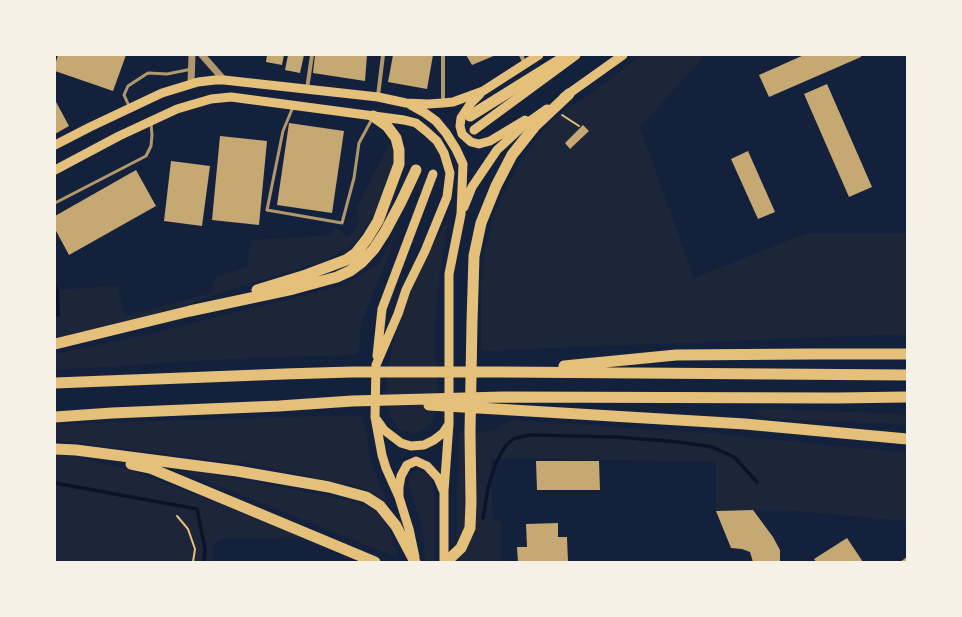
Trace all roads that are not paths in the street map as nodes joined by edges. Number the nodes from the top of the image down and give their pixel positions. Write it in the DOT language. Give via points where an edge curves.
graph roads {
  1 [pos="191,55"];
  2 [pos="202,55"];
  3 [pos="312,55"];
  4 [pos="383,55"];
  5 [pos="443,55"];
  6 [pos="521,55"];
  7 [pos="539,55"];
  8 [pos="568,55"];
  9 [pos="576,55"];
  10 [pos="623,55"];
  11 [pos="526,64"];
  12 [pos="192,70"];
  13 [pos="224,80"];
  14 [pos="191,83"];
  15 [pos="307,89"];
  16 [pos="483,91"];
  17 [pos="569,94"];
  18 [pos="378,97"];
  19 [pos="406,103"];
  20 [pos="443,103"];
  21 [pos="294,105"];
  22 [pos="130,108"];
  23 [pos="373,116"];
  24 [pos="470,116"];
  25 [pos="151,122"];
  26 [pos="474,130"];
  27 [pos="55,145"];
  28 [pos="55,170"];
  29 [pos="416,170"];
  30 [pos="433,174"];
  31 [pos="55,203"];
  32 [pos="461,214"];
  33 [pos="190,311"];
  34 [pos="55,344"];
  35 [pos="907,348"];
  36 [pos="812,354"];
  37 [pos="907,354"];
  38 [pos="376,365"];
  39 [pos="503,372"];
  40 [pos="907,375"];
  41 [pos="55,384"];
  42 [pos="907,397"];
  43 [pos="837,398"];
  44 [pos="352,401"];
  45 [pos="907,402"];
  46 [pos="375,416"];
  47 [pos="55,417"];
  48 [pos="449,424"];
  49 [pos="907,439"];
  50 [pos="55,449"];
  51 [pos="76,450"];
  52 [pos="444,491"];
  53 [pos="399,497"];
  54 [pos="373,561"];
  55 [pos="415,562"];
  56 [pos="445,562"];
  1 -- 12 [label="street"];
  2 -- 13 [label="street"];
  3 -- 15 [label="street"];
  4 -- 18 [label="street"];
  5 -- 20 [label="street"];
  6 -- 11 [label="street"];
  7 -- 11 [label="main road"];
  8 -- 24 [label="highway"];
  9 -- 26 [label="main road"];
  10 -- 17 [label="main road"];
  11 -- 16 [label="main road"];
  12 -- 14 [label="street"];
  12 -- 22 [label="lane" via="167,74 148,73 141,77 128,86 124,94"];
  13 -- 14 [label="main road"];
  13 -- 15 [label="main road"];
  14 -- 22 [label="main road"];
  15 -- 18 [label="main road"];
  16 -- 17 [label="main road" via="461,118 460,126 462,134 471,142 478,144 490,141"];
  16 -- 20 [label="main road"];
  17 -- 32 [label="main road" via="523,126 497,150 472,187"];
  17 -- 56 [label="highway" via="535,126 512,155 481,223 474,256 470,528 461,548"];
  18 -- 19 [label="main road"];
  19 -- 20 [label="main road"];
  19 -- 32 [label="main road" via="436,121 456,149 463,164"];
  21 -- 23 [label="main road"];
  21 -- 23 [label="lane" via="283,131 267,210 342,223 354,178 359,143"];
  21 -- 25 [label="main road" via="231,97 211,99 177,109"];
  22 -- 27 [label="main road"];
  23 -- 33 [label="highway" via="396,138 399,164 378,221 356,253 346,260 306,275"];
  23 -- 38 [label="main road" via="404,120 421,127 437,141 450,173 447,197"];
  25 -- 28 [label="main road"];
  25 -- 31 [label="lane" via="151,146 146,156"];
  29 -- 33 [label="highway" via="374,249 350,270 337,278 318,283"];
  30 -- 38 [label="main road" via="382,310"];
  32 -- 48 [label="main road" via="449,274"];
  33 -- 34 [label="highway"];
  35 -- 36 [label="highway"];
  36 -- 37 [label="highway"];
  36 -- 39 [label="highway" via="676,355"];
  38 -- 46 [label="main road"];
  39 -- 40 [label="highway"];
  39 -- 41 [label="highway" via="268,374"];
  42 -- 43 [label="highway"];
  43 -- 44 [label="highway" via="503,397"];
  43 -- 45 [label="highway"];
  44 -- 47 [label="highway"];
  44 -- 49 [label="highway" via="745,424"];
  46 -- 48 [label="main road" via="384,430 401,443 411,446 424,445 434,440"];
  46 -- 53 [label="main road" via="382,455"];
  48 -- 52 [label="main road"];
  50 -- 51 [label="highway"];
  51 -- 54 [label="highway" via="150,468"];
  51 -- 55 [label="highway" via="237,471 329,487 366,497 380,506 396,526"];
  52 -- 53 [label="main road" via="438,478 427,466 416,461 407,465 401,476"];
  52 -- 56 [label="main road"];
  53 -- 55 [label="main road" via="409,529"];
}
